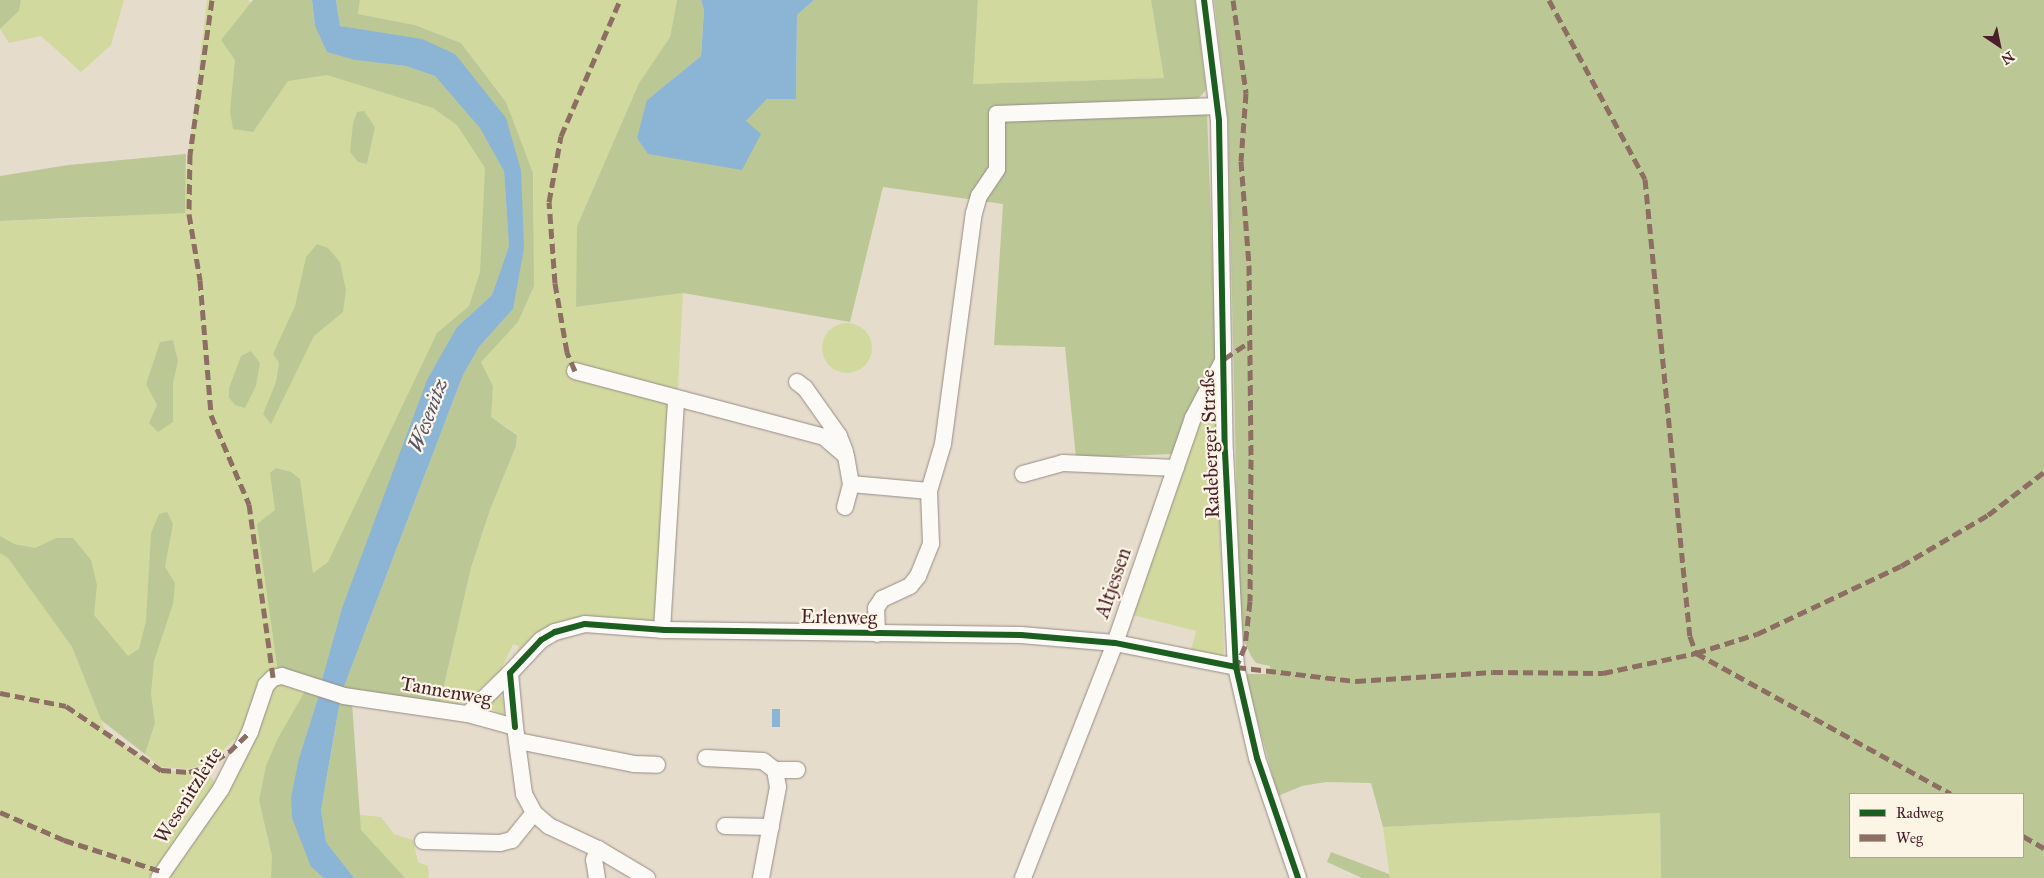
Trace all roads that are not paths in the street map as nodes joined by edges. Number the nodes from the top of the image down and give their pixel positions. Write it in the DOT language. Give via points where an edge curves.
graph roads {
  1 [pos="1204,0"];
  2 [pos="1217,106"];
  3 [pos="1224,359"];
  4 [pos="575,371"];
  5 [pos="797,382"];
  6 [pos="676,399"];
  7 [pos="846,456"];
  8 [pos="1176,468"];
  9 [pos="1023,474"];
  10 [pos="851,484"];
  11 [pos="929,491"];
  12 [pos="845,507"];
  13 [pos="662,630"];
  14 [pos="877,634"];
  15 [pos="1115,643"];
  16 [pos="1236,667"];
  17 [pos="510,673"];
  18 [pos="273,678"];
  19 [pos="468,714"];
  20 [pos="516,734"];
  21 [pos="706,758"];
  22 [pos="657,765"];
  23 [pos="775,770"];
  24 [pos="797,770"];
  25 [pos="534,813"];
  26 [pos="725,826"];
  27 [pos="771,828"];
  28 [pos="423,841"];
  29 [pos="598,848"];
  30 [pos="159,878"];
  31 [pos="597,878"];
  32 [pos="646,878"];
  33 [pos="761,878"];
  34 [pos="1023,878"];
  35 [pos="1298,878"];
  1 -- 2 [label="street, Radeberger Straße"];
  2 -- 3 [label="street, Radeberger Straße"];
  2 -- 11 [label="street" via="998,114 997,169 979,196 974,213 942,444"];
  3 -- 8 [label="street, Altjessen" via="1193,418"];
  3 -- 16 [label="street, Radeberger Straße" via="1225,452"];
  4 -- 6 [label="street"];
  5 -- 7 [label="street" via="806,388 838,436"];
  6 -- 7 [label="street" via="824,437"];
  6 -- 13 [label="street"];
  7 -- 10 [label="street"];
  8 -- 9 [label="street" via="1063,464"];
  8 -- 15 [label="street, Altjessen"];
  10 -- 11 [label="street"];
  10 -- 12 [label="street"];
  11 -- 14 [label="street" via="931,543 924,563 910,586 882,599 876,608"];
  13 -- 14 [label="street, Erlenweg"];
  13 -- 17 [label="street, Erlenweg" via="585,624 570,626 541,640"];
  14 -- 15 [label="street, Erlenweg" via="1021,635"];
  15 -- 16 [label="street, Erlenweg"];
  15 -- 34 [label="street, Altjessen"];
  16 -- 35 [label="street, Radeberger Straße" via="1257,758"];
  17 -- 19 [label="street, Erlenweg"];
  17 -- 20 [label="street"];
  18 -- 19 [label="street, Tannenweg" via="282,676 344,696"];
  18 -- 30 [label="street, Wesenitzleite" via="266,684 250,732 221,789"];
  19 -- 20 [label="street, Tannenweg"];
  20 -- 22 [label="street, Tannenweg" via="634,764"];
  20 -- 25 [label="street" via="524,794"];
  21 -- 23 [label="street" via="764,761"];
  23 -- 24 [label="street"];
  23 -- 27 [label="street" via="778,787"];
  25 -- 28 [label="street" via="512,840 500,843"];
  25 -- 29 [label="street" via="549,826"];
  26 -- 27 [label="street"];
  27 -- 33 [label="street"];
  29 -- 31 [label="street" via="594,860"];
  29 -- 32 [label="street"];
}
